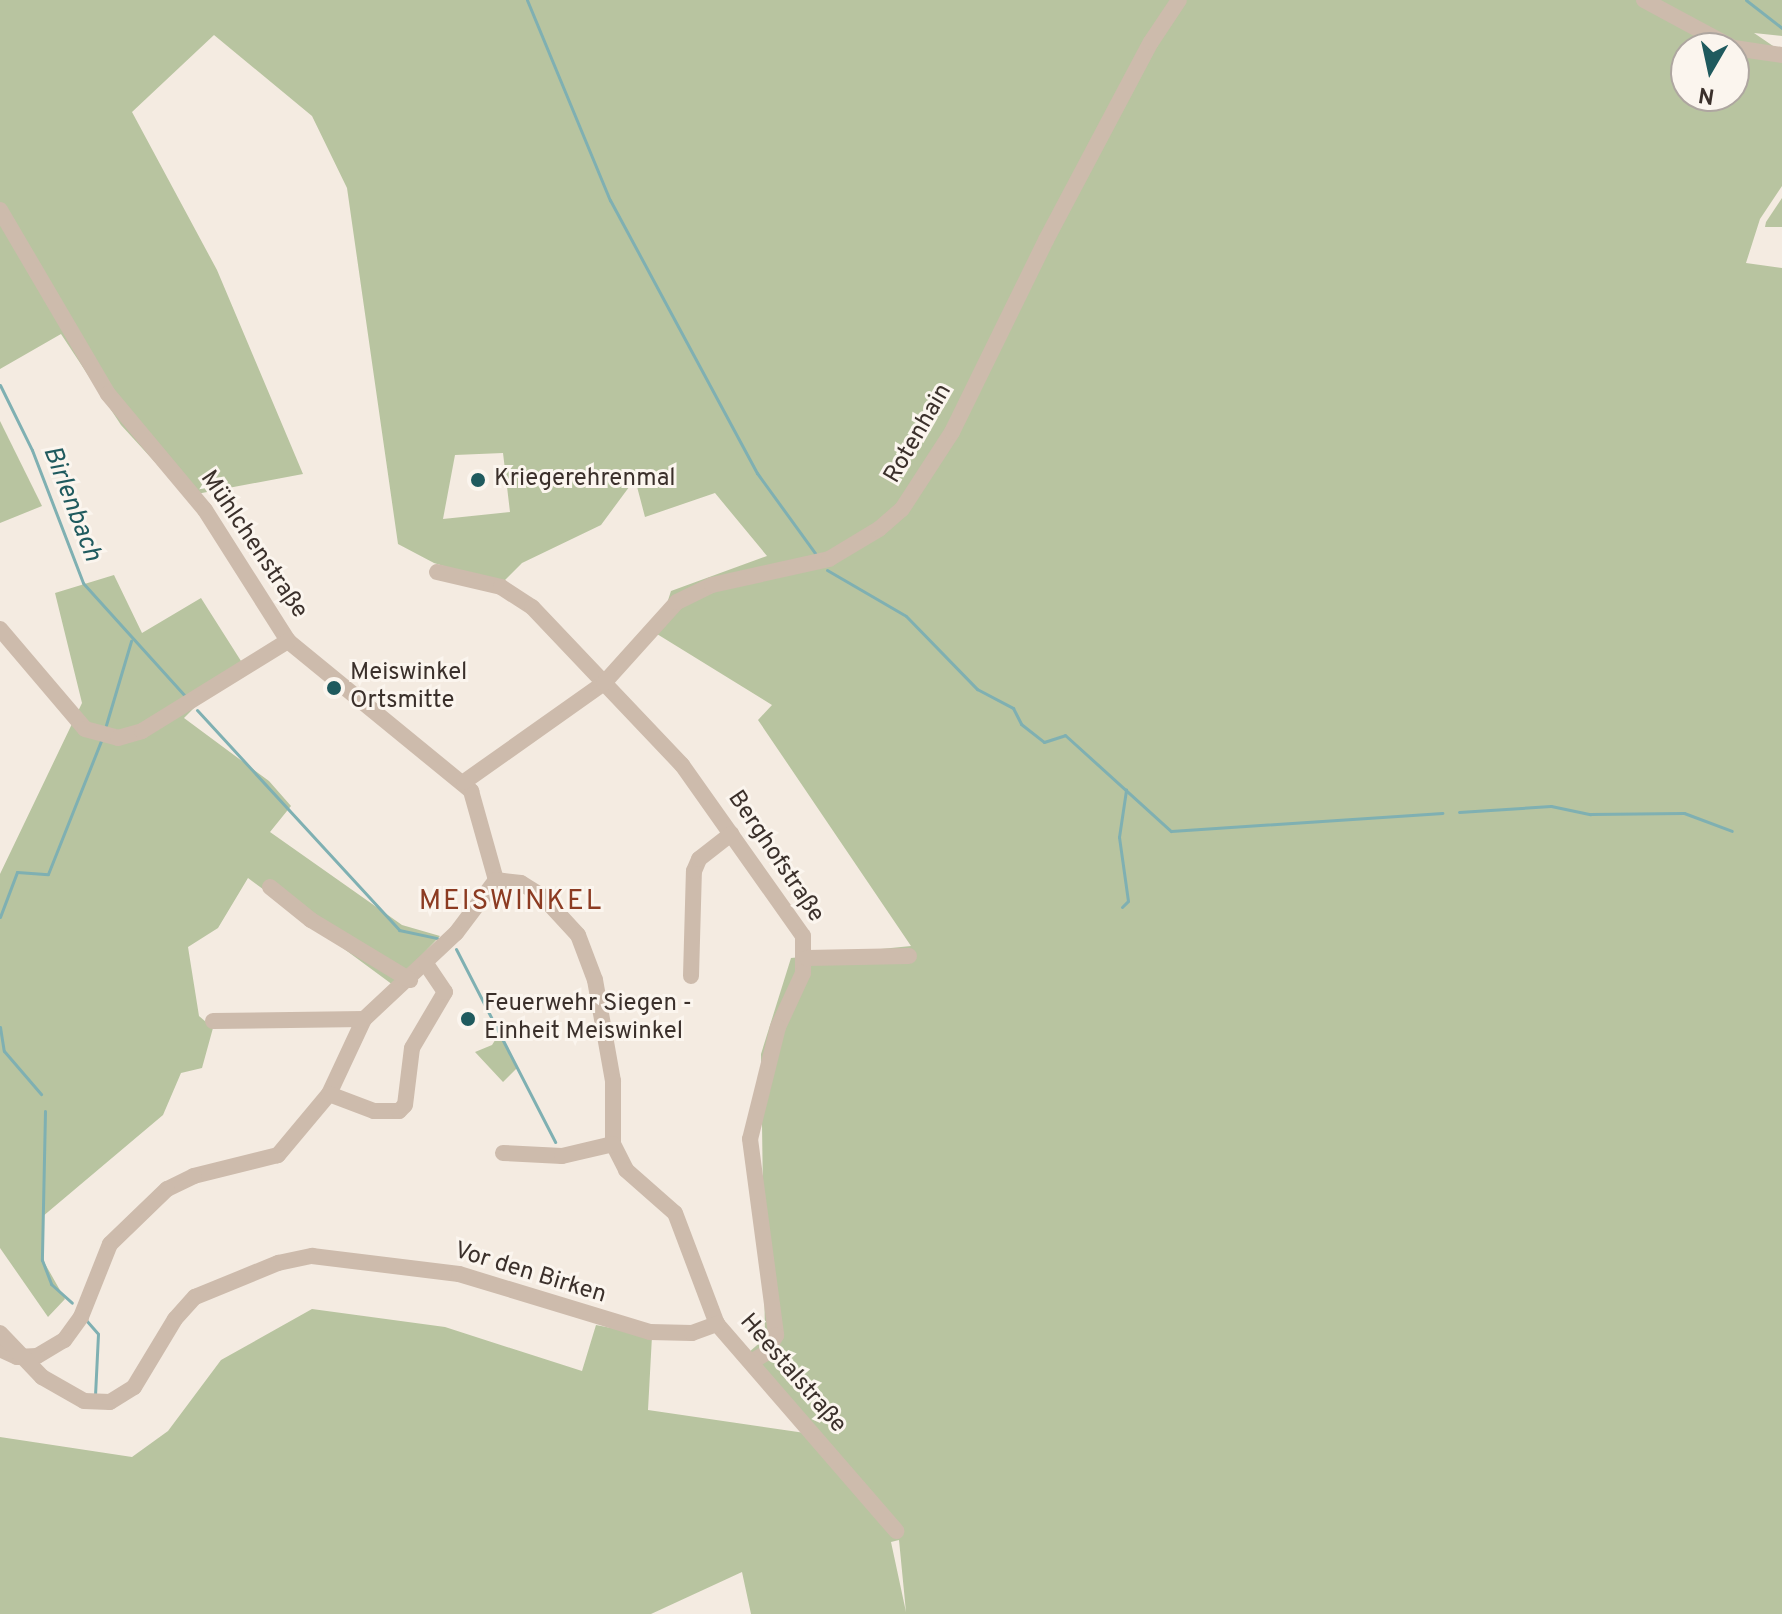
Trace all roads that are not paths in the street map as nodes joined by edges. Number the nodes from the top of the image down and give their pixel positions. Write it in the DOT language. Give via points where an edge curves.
graph roads {
  1 [pos="1179,0"];
  2 [pos="1644,0"];
  3 [pos="1704,32"];
  4 [pos="1750,50"];
  5 [pos="1782,55"];
  6 [pos="0,210"];
  7 [pos="437,572"];
  8 [pos="0,629"];
  9 [pos="288,641"];
  10 [pos="604,683"];
  11 [pos="464,782"];
  12 [pos="731,834"];
  13 [pos="496,880"];
  14 [pos="270,887"];
  15 [pos="909,956"];
  16 [pos="807,958"];
  17 [pos="427,965"];
  18 [pos="691,976"];
  19 [pos="410,980"];
  20 [pos="364,1019"];
  21 [pos="213,1021"];
  22 [pos="329,1094"];
  23 [pos="613,1144"];
  24 [pos="503,1153"];
  25 [pos="717,1324"];
  26 [pos="0,1333"];
  27 [pos="0,1349"];
  28 [pos="17,1357"];
  29 [pos="751,1362"];
  30 [pos="896,1531"];
  1 -- 10 [label="street, Rotenhain" via="1151,42 1046,240 952,432 911,497 879,529 829,559 712,585 677,602"];
  2 -- 3 [label="street"];
  4 -- 5 [label="street"];
  6 -- 9 [label="street, Mühlchenstraße" via="108,394 205,510"];
  7 -- 10 [label="street, Berghofstraße" via="501,587 530,605"];
  8 -- 9 [label="street" via="85,729 118,738 142,731"];
  9 -- 11 [label="street, Mühlchenstraße"];
  10 -- 11 [label="street, Rotenhain"];
  10 -- 12 [label="street, Berghofstraße" via="682,765"];
  11 -- 13 [label="street" via="482,819"];
  12 -- 16 [label="street, Berghofstraße" via="803,936"];
  12 -- 18 [label="street" via="699,859 694,871"];
  13 -- 17 [label="street"];
  13 -- 23 [label="street" via="521,883 542,896 586,951 613,1081"];
  14 -- 19 [label="street" via="311,920"];
  15 -- 16 [label="street"];
  16 -- 29 [label="street, Berghofstraße" via="778,1027 750,1139 776,1335 766,1353"];
  17 -- 19 [label="street"];
  17 -- 22 [label="street" via="445,992 412,1048 405,1105 399,1111 374,1111"];
  19 -- 20 [label="street"];
  20 -- 21 [label="street"];
  20 -- 22 [label="street"];
  22 -- 28 [label="street" via="292,1143 271,1160 194,1176 167,1189 110,1244 81,1317 64,1340 37,1356"];
  23 -- 24 [label="street" via="562,1156"];
  23 -- 25 [label="street, Heestalstraße" via="626,1170 675,1213"];
  25 -- 28 [label="street, Vor den Birken" via="692,1333 650,1332 459,1274 312,1256 278,1263 195,1297 175,1319 134,1387 110,1402 84,1401"];
  25 -- 29 [label="street, Heestalstraße"];
  26 -- 28 [label="street"];
  27 -- 28 [label="street"];
  29 -- 30 [label="street, Heestalstraße"];
}
